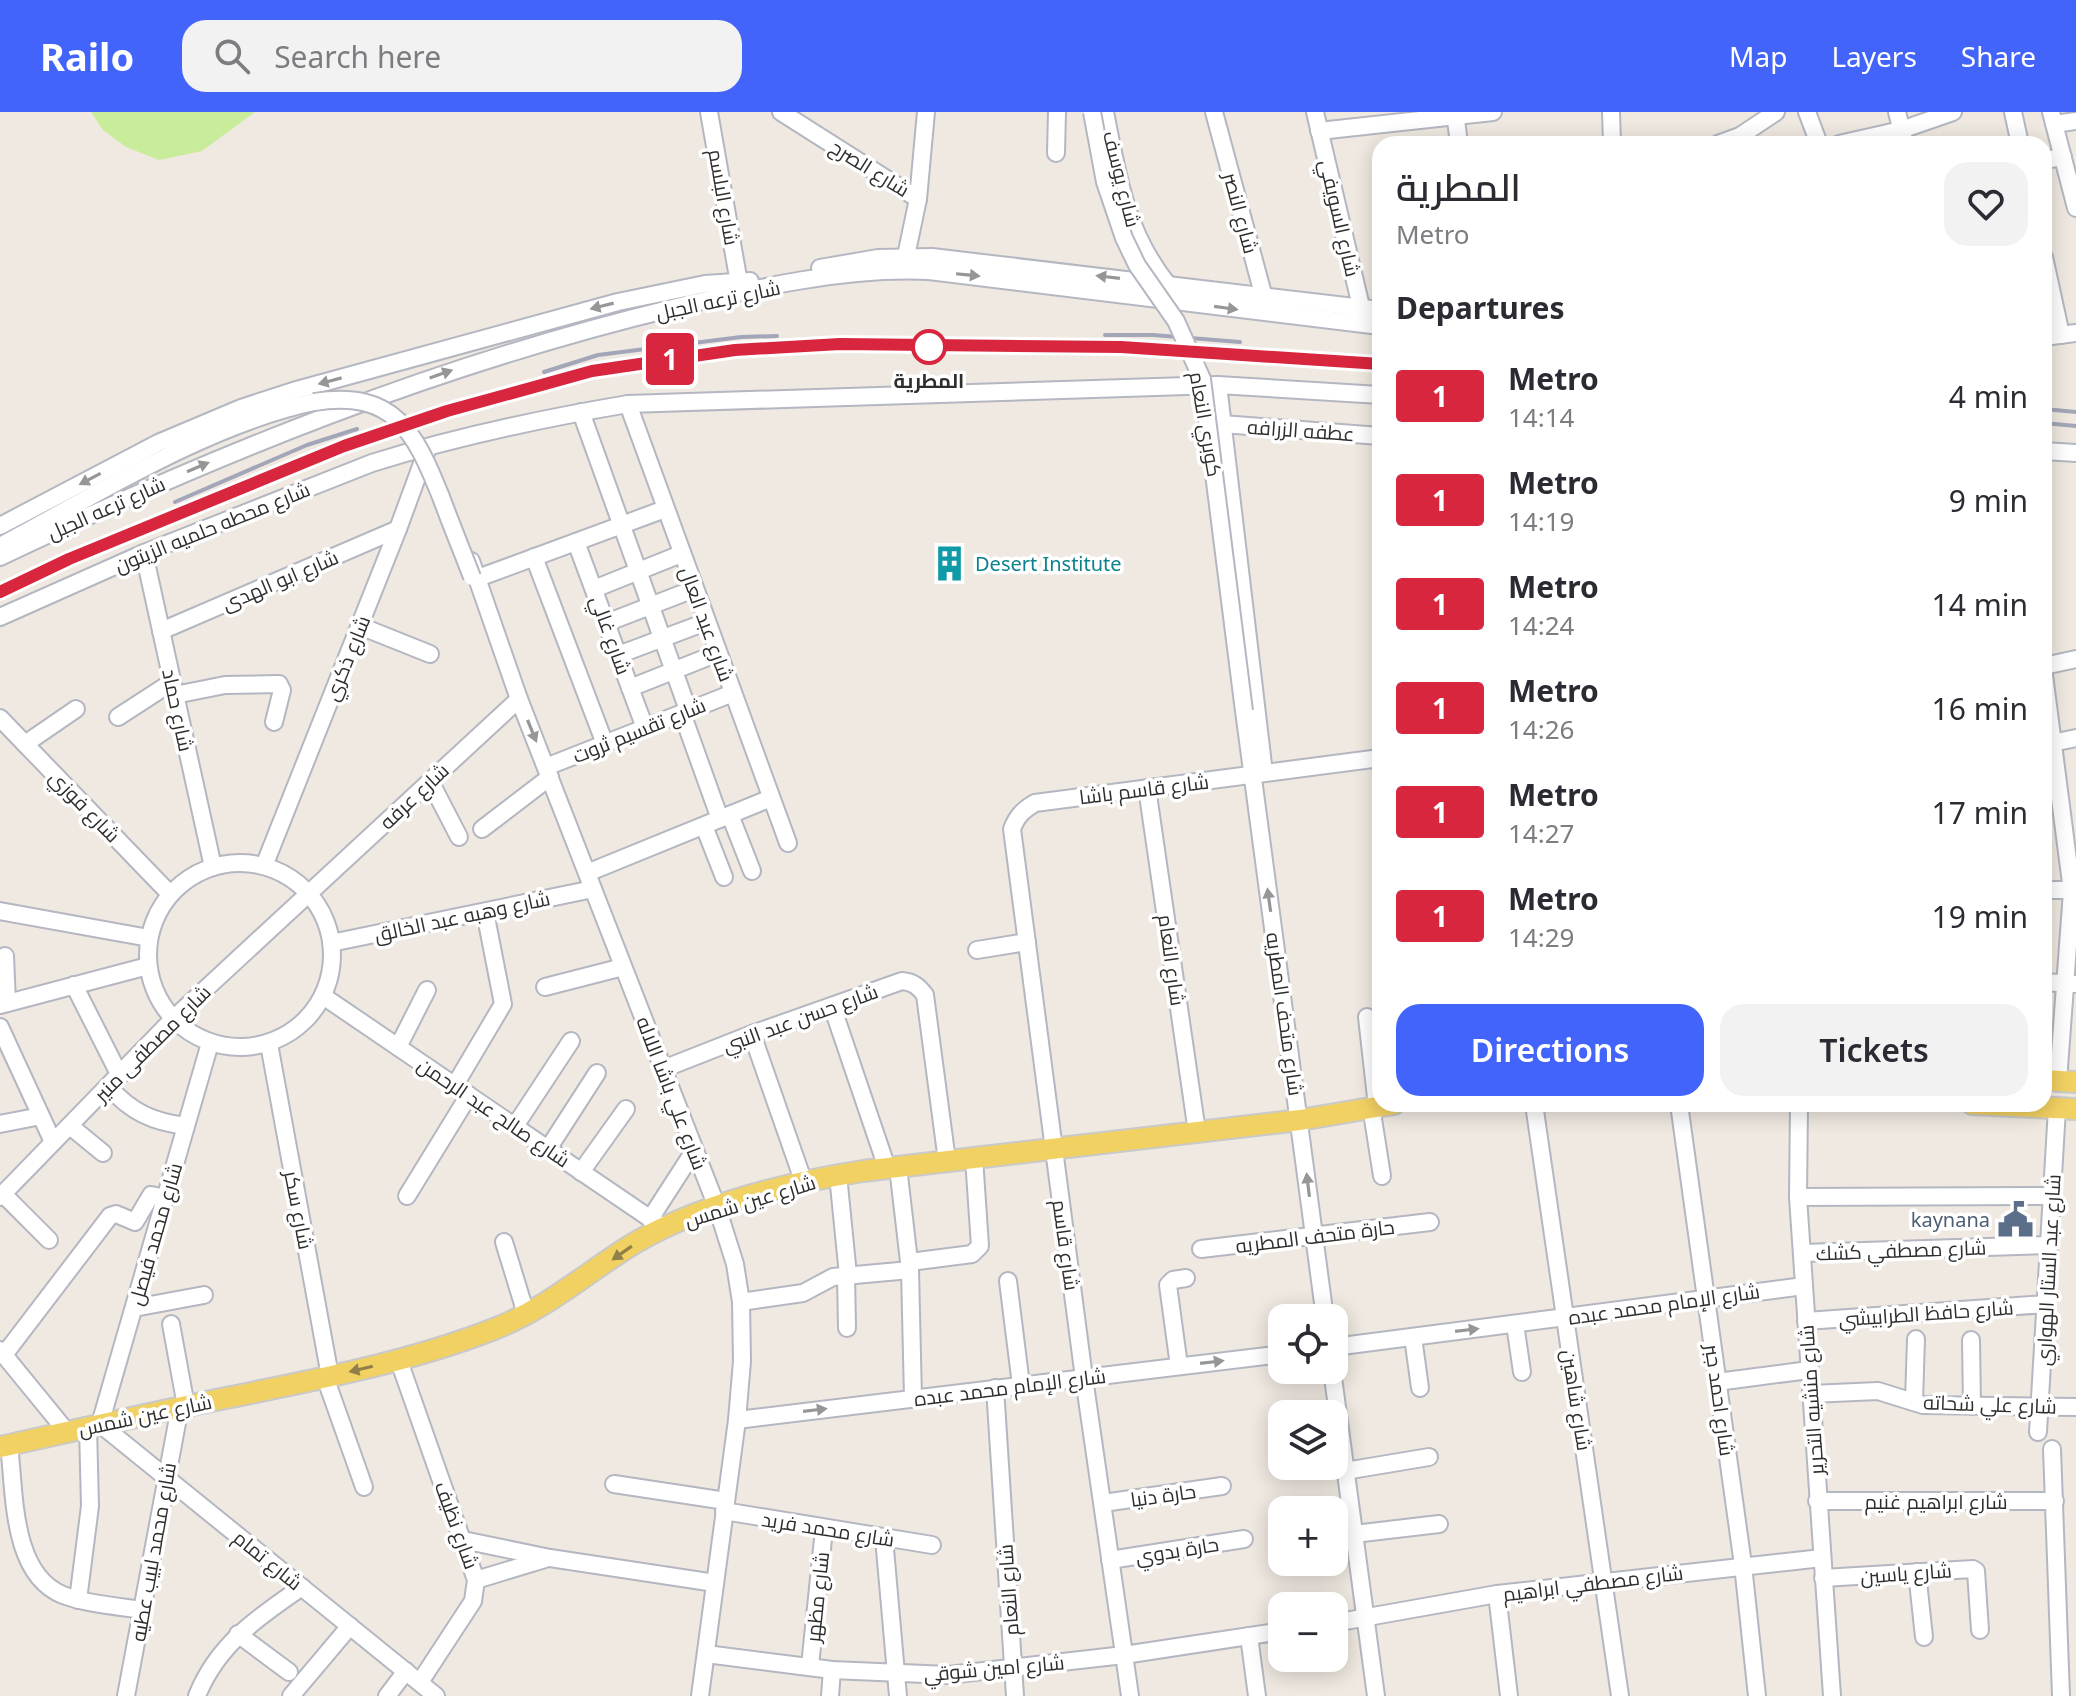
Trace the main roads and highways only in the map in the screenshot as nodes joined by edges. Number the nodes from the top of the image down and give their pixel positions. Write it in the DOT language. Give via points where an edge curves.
graph roads {
  1 [pos="1372,1107"];
  2 [pos="5,1446"];
  1 -- 2 [label="main road, شارع عين شمس, one-way" via="1300,1120 893,1167 804,1183 657,1223 568,1290 467,1339 328,1377"];
}
